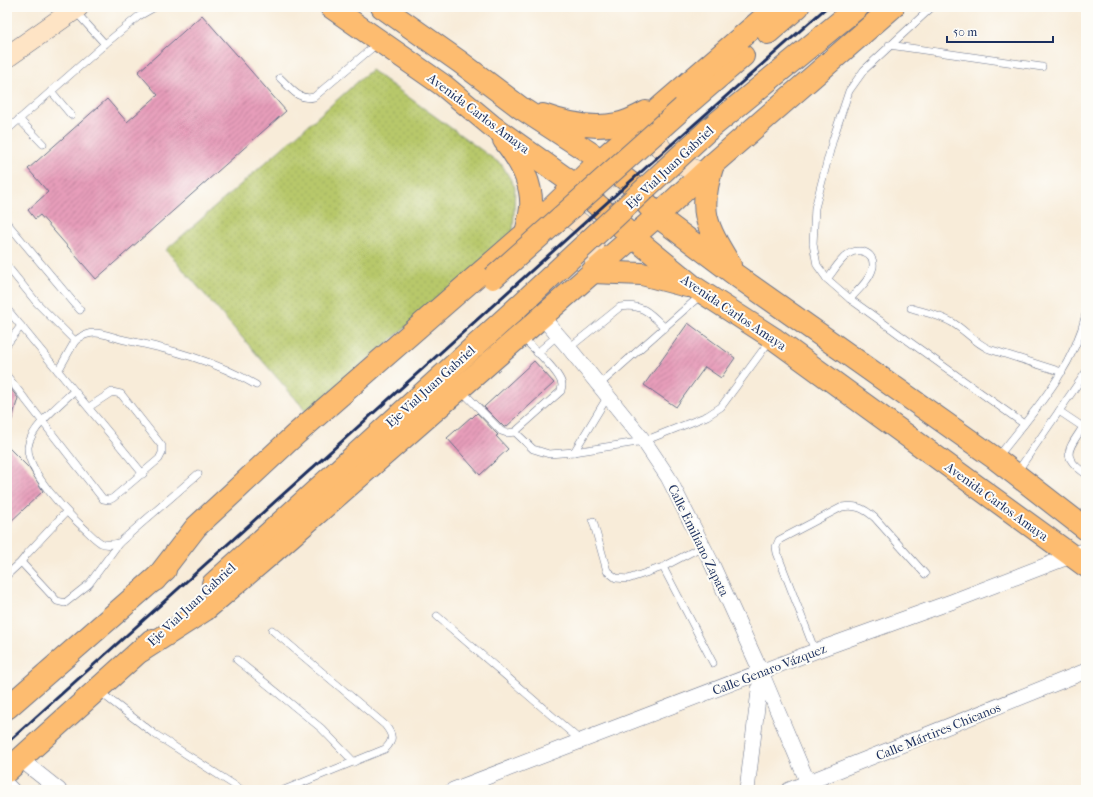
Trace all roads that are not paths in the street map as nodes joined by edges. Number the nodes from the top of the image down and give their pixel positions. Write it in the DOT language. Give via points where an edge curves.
graph roads {
  1 [pos="155,7"];
  2 [pos="382,7"];
  3 [pos="776,7"];
  4 [pos="798,7"];
  5 [pos="858,7"];
  6 [pos="893,7"];
  7 [pos="932,7"];
  8 [pos="76,8"];
  9 [pos="344,10"];
  10 [pos="381,41"];
  11 [pos="105,44"];
  12 [pos="889,45"];
  13 [pos="7,57"];
  14 [pos="460,62"];
  15 [pos="1042,67"];
  16 [pos="280,78"];
  17 [pos="444,86"];
  18 [pos="51,91"];
  19 [pos="668,107"];
  20 [pos="521,108"];
  21 [pos="71,116"];
  22 [pos="19,119"];
  23 [pos="492,126"];
  24 [pos="7,130"];
  25 [pos="43,144"];
  26 [pos="601,160"];
  27 [pos="707,169"];
  28 [pos="575,185"];
  29 [pos="552,207"];
  30 [pos="657,216"];
  31 [pos="7,223"];
  32 [pos="526,233"];
  33 [pos="633,237"];
  34 [pos="7,266"];
  35 [pos="594,271"];
  36 [pos="737,276"];
  37 [pos="827,279"];
  38 [pos="698,290"];
  39 [pos="850,299"];
  40 [pos="911,308"];
  41 [pos="7,309"];
  42 [pos="80,310"];
  43 [pos="1086,314"];
  44 [pos="542,317"];
  45 [pos="21,326"];
  46 [pos="665,328"];
  47 [pos="520,335"];
  48 [pos="558,335"];
  49 [pos="773,338"];
  50 [pos="75,341"];
  51 [pos="7,344"];
  52 [pos="569,348"];
  53 [pos="537,352"];
  54 [pos="58,371"];
  55 [pos="1062,372"];
  56 [pos="1086,372"];
  57 [pos="7,376"];
  58 [pos="256,385"];
  59 [pos="460,388"];
  60 [pos="603,390"];
  61 [pos="74,391"];
  62 [pos="89,407"];
  63 [pos="1060,410"];
  64 [pos="43,422"];
  65 [pos="1024,424"];
  66 [pos="1085,428"];
  67 [pos="515,432"];
  68 [pos="644,442"];
  69 [pos="574,452"];
  70 [pos="996,459"];
  71 [pos="142,474"];
  72 [pos="198,474"];
  73 [pos="1016,474"];
  74 [pos="1086,474"];
  75 [pos="66,512"];
  76 [pos="593,521"];
  77 [pos="1086,529"];
  78 [pos="119,543"];
  79 [pos="703,546"];
  80 [pos="1081,557"];
  81 [pos="21,562"];
  82 [pos="663,567"];
  83 [pos="925,574"];
  84 [pos="7,575"];
  85 [pos="154,580"];
  86 [pos="437,616"];
  87 [pos="272,630"];
  88 [pos="141,650"];
  89 [pos="816,651"];
  90 [pos="237,660"];
  91 [pos="713,663"];
  92 [pos="1086,671"];
  93 [pos="761,672"];
  94 [pos="98,690"];
  95 [pos="7,708"];
  96 [pos="581,741"];
  97 [pos="354,762"];
  98 [pos="14,765"];
  99 [pos="7,785"];
  100 [pos="810,787"];
  101 [pos="12,790"];
  102 [pos="59,790"];
  103 [pos="242,790"];
  104 [pos="284,790"];
  105 [pos="453,790"];
  106 [pos="747,790"];
  107 [pos="789,790"];
  1 -- 11 [label="lane" via="139,16"];
  2 -- 14 [label="main road"];
  3 -- 19 [label="main road"];
  4 -- 19 [label="main road"];
  5 -- 88 [label="main road, Eje Vial Juan Gabriel, bridge" via="708,130 518,307"];
  6 -- 27 [label="main road"];
  7 -- 12 [label="lane"];
  8 -- 11 [label="lane"];
  8 -- 13 [label="main road"];
  9 -- 10 [label="main road, Avenida Carlos Amaya"];
  10 -- 16 [label="lane" via="314,97 300,97"];
  10 -- 17 [label="main road, Avenida Carlos Amaya"];
  11 -- 18 [label="lane"];
  12 -- 15 [label="lane"];
  12 -- 37 [label="lane" via="864,70 849,91 832,139 815,208 813,244 816,265"];
  14 -- 17 [label="main road"];
  14 -- 20 [label="main road"];
  17 -- 23 [label="main road, Avenida Carlos Amaya"];
  18 -- 21 [label="lane"];
  18 -- 22 [label="lane"];
  19 -- 20 [label="main road" via="617,124 597,126 552,118"];
  19 -- 26 [label="main road"];
  19 -- 27 [label="main road" via="656,138 661,148 669,158"];
  19 -- 85 [label="main road, bridge" via="493,278"];
  20 -- 26 [label="main road"];
  22 -- 24 [label="lane"];
  22 -- 25 [label="lane"];
  23 -- 28 [label="main road, Avenida Carlos Amaya"];
  23 -- 32 [label="main road" via="515,154 527,180 531,208"];
  26 -- 28 [label="main road"];
  26 -- 30 [label="main road" via="629,182"];
  27 -- 30 [label="main road"];
  27 -- 36 [label="main road" via="704,204 706,220 715,241"];
  28 -- 29 [label="main road"];
  28 -- 33 [label="main road, Avenida Carlos Amaya"];
  29 -- 32 [label="main road"];
  29 -- 35 [label="main road" via="576,219 587,230 593,243"];
  30 -- 33 [label="main road"];
  30 -- 36 [label="main road"];
  31 -- 42 [label="lane"];
  32 -- 85 [label="main road" via="296,434 196,527"];
  33 -- 35 [label="main road"];
  33 -- 38 [label="main road, Avenida Carlos Amaya"];
  34 -- 50 [label="lane" via="37,303"];
  35 -- 38 [label="main road" via="642,274"];
  35 -- 44 [label="main road"];
  36 -- 70 [label="main road"];
  37 -- 39 [label="lane"];
  37 -- 39 [label="lane" via="846,255 862,250 868,254 873,266 867,280"];
  38 -- 46 [label="lane"];
  38 -- 49 [label="main road, Avenida Carlos Amaya"];
  39 -- 65 [label="lane"];
  40 -- 55 [label="lane" via="946,319 989,349"];
  41 -- 45 [label="lane"];
  43 -- 55 [label="lane" via="1082,329"];
  44 -- 47 [label="main road"];
  44 -- 48 [label="street, Calle Emiliano Zapata"];
  45 -- 51 [label="lane"];
  45 -- 54 [label="lane"];
  46 -- 52 [label="lane" via="649,312 639,306 629,305 620,307"];
  46 -- 60 [label="lane"];
  47 -- 53 [label="lane"];
  47 -- 59 [label="main road"];
  48 -- 52 [label="street, Calle Emiliano Zapata"];
  48 -- 53 [label="lane"];
  49 -- 68 [label="lane" via="721,407 707,416"];
  49 -- 80 [label="main road, Avenida Carlos Amaya"];
  50 -- 54 [label="lane"];
  50 -- 58 [label="lane" via="82,335 95,333 152,345 210,362"];
  52 -- 60 [label="street, Calle Emiliano Zapata"];
  53 -- 67 [label="lane" via="557,374 562,386 560,391"];
  54 -- 61 [label="lane"];
  55 -- 65 [label="lane"];
  56 -- 63 [label="lane"];
  57 -- 64 [label="lane"];
  59 -- 67 [label="lane" via="501,431"];
  59 -- 88 [label="main road" via="205,610"];
  60 -- 68 [label="street, Calle Emiliano Zapata"];
  60 -- 69 [label="lane"];
  61 -- 62 [label="lane"];
  61 -- 64 [label="lane"];
  62 -- 71 [label="lane"];
  62 -- 71 [label="lane" via="112,392 121,394 162,446 159,459"];
  63 -- 66 [label="lane"];
  63 -- 73 [label="lane"];
  64 -- 71 [label="lane" via="103,499 113,498"];
  64 -- 75 [label="lane" via="30,437 30,458 36,471"];
  65 -- 70 [label="lane"];
  66 -- 74 [label="lane" via="1070,447 1069,454 1070,460"];
  67 -- 69 [label="lane" via="533,449 549,454"];
  68 -- 69 [label="lane"];
  68 -- 79 [label="street, Calle Emiliano Zapata" via="668,477"];
  70 -- 73 [label="main road"];
  72 -- 78 [label="lane"];
  73 -- 77 [label="main road"];
  75 -- 78 [label="lane" via="100,542 109,545"];
  75 -- 81 [label="lane"];
  76 -- 82 [label="lane" via="607,571 616,578 628,579"];
  78 -- 81 [label="lane" via="89,584 65,603 57,602"];
  79 -- 82 [label="lane"];
  79 -- 93 [label="street, Calle Emiliano Zapata"];
  80 -- 89 [label="street, Calle Genaro Vázquez"];
  81 -- 84 [label="lane"];
  82 -- 91 [label="lane"];
  83 -- 89 [label="lane" via="875,518 860,507 842,506 779,540 777,553"];
  85 -- 95 [label="main road"];
  86 -- 96 [label="lane"];
  87 -- 97 [label="lane" via="391,732 390,743 384,749"];
  88 -- 94 [label="main road, Eje Vial Juan Gabriel"];
  89 -- 93 [label="street, Calle Genaro Vázquez"];
  90 -- 97 [label="lane" via="321,728"];
  92 -- 100 [label="street, Calle Mártires Chicanos"];
  93 -- 96 [label="street, Calle Genaro Vázquez"];
  93 -- 100 [label="street, Calle Emiliano Zapata"];
  93 -- 106 [label="street"];
  94 -- 98 [label="main road, Eje Vial Juan Gabriel"];
  94 -- 103 [label="lane" via="153,733"];
  96 -- 105 [label="street, Calle Genaro Vázquez"];
  97 -- 104 [label="lane"];
  98 -- 102 [label="street"];
  99 -- 101 [label="street"];
  100 -- 107 [label="street, Calle Mártires Chicanos"];
}
